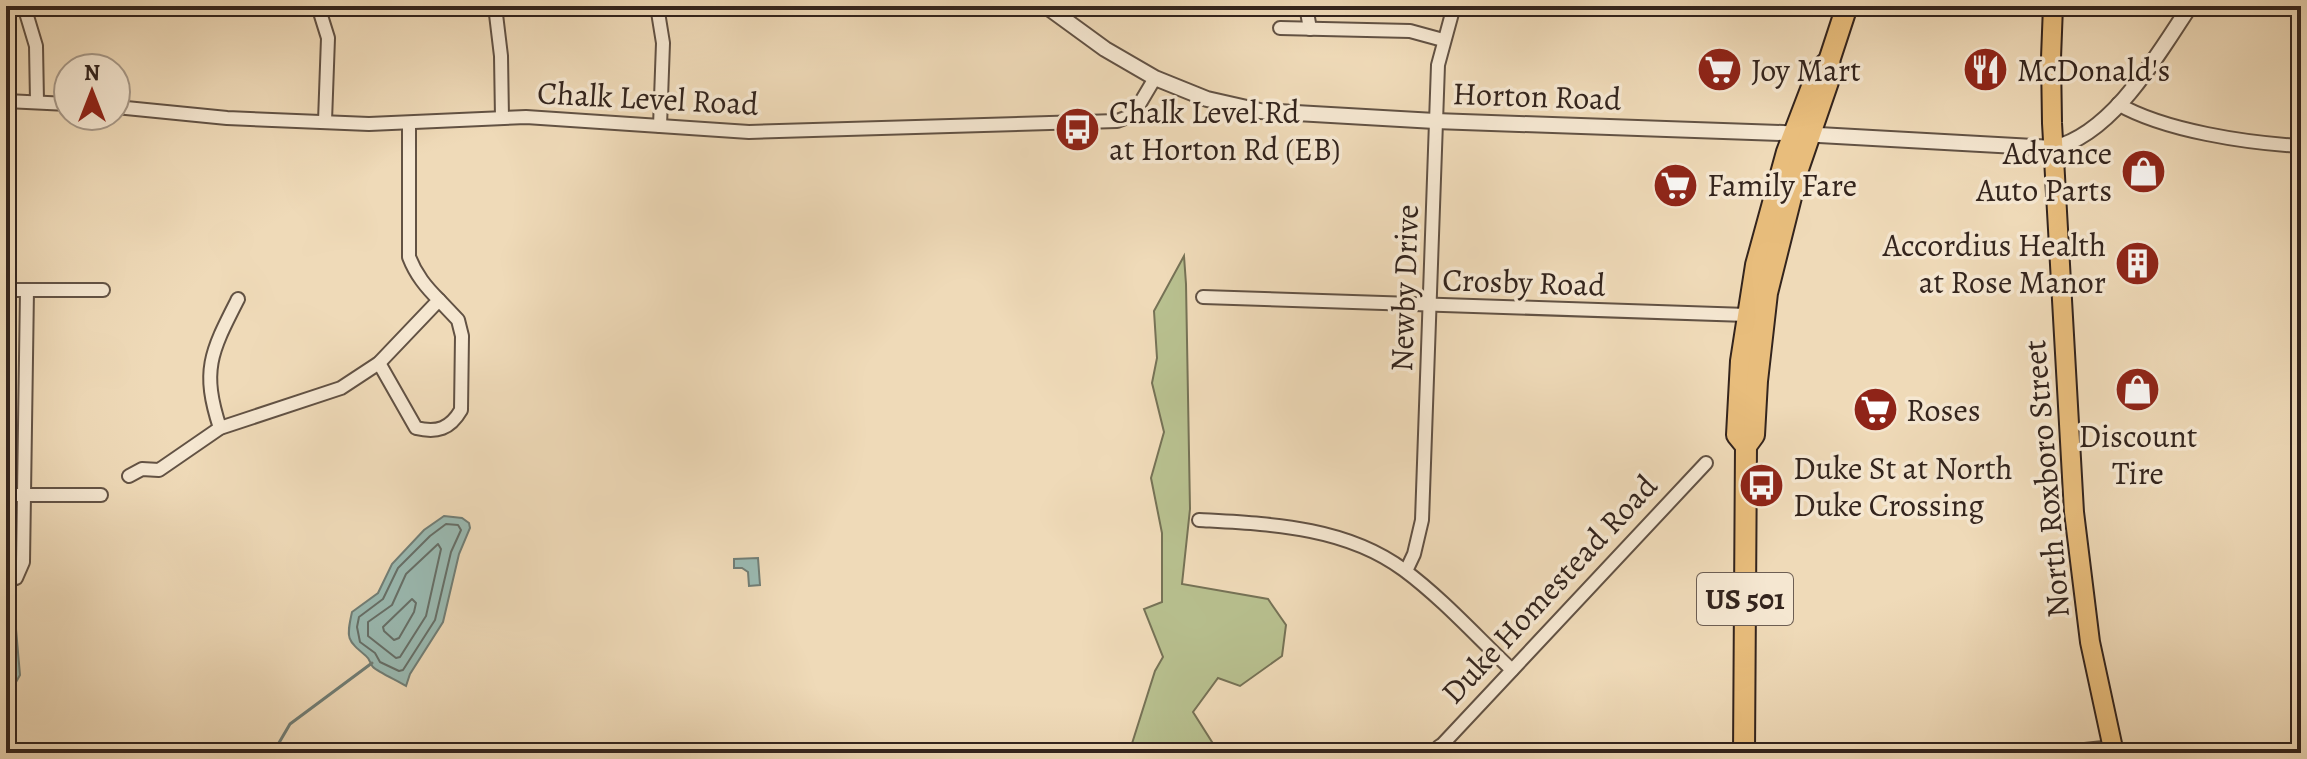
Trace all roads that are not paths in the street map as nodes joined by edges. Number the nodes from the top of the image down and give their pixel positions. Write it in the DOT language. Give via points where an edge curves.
graph roads {
  1 [pos="24,6"];
  2 [pos="318,6"];
  3 [pos="495,6"];
  4 [pos="657,6"];
  5 [pos="1306,6"];
  6 [pos="1454,6"];
  7 [pos="1847,6"];
  8 [pos="2053,6"];
  9 [pos="2190,6"];
  10 [pos="1054,9"];
  11 [pos="1280,28"];
  12 [pos="1310,29"];
  13 [pos="1443,40"];
  14 [pos="1155,78"];
  15 [pos="6,101"];
  16 [pos="37,101"];
  17 [pos="52,102"];
  18 [pos="2118,104"];
  19 [pos="132,109"];
  20 [pos="502,118"];
  21 [pos="325,121"];
  22 [pos="1435,121"];
  23 [pos="409,123"];
  24 [pos="660,126"];
  25 [pos="1801,134"];
  26 [pos="2301,146"];
  27 [pos="2053,148"];
  28 [pos="6,290"];
  29 [pos="27,290"];
  30 [pos="103,290"];
  31 [pos="1203,297"];
  32 [pos="238,299"];
  33 [pos="439,300"];
  34 [pos="1430,305"];
  35 [pos="1747,315"];
  36 [pos="379,363"];
  37 [pos="220,428"];
  38 [pos="1746,446"];
  39 [pos="1706,463"];
  40 [pos="129,476"];
  41 [pos="6,495"];
  42 [pos="26,495"];
  43 [pos="101,495"];
  44 [pos="1199,520"];
  45 [pos="1406,571"];
  46 [pos="16,578"];
  47 [pos="1512,670"];
  48 [pos="2114,750"];
  49 [pos="1440,751"];
  50 [pos="1744,753"];
  51 [pos="2066,753"];
  1 -- 16 [label="street" via="36,46"];
  2 -- 21 [label="street" via="328,38"];
  3 -- 20 [label="street"];
  4 -- 24 [label="street" via="663,43"];
  5 -- 12 [label="street"];
  6 -- 13 [label="street, Newby Drive"];
  7 -- 25 [label="highway, US 501" via="1829,61 1818,71"];
  8 -- 27 [label="main road, North Roxboro Street"];
  9 -- 18 [label="street"];
  10 -- 14 [label="street, Horton Road" via="1105,49"];
  11 -- 12 [label="street"];
  12 -- 13 [label="street" via="1410,31"];
  13 -- 22 [label="street, Newby Drive"];
  14 -- 22 [label="street, Horton Road" via="1207,99 1260,111"];
  14 -- 24 [label="street, Chalk Level Road" via="1133,115 1117,121 749,132"];
  15 -- 16 [label="street"];
  16 -- 17 [label="street"];
  18 -- 26 [label="street" via="2200,131"];
  18 -- 27 [label="street" via="2090,132"];
  19 -- 21 [label="street, Chalk Level Road"];
  20 -- 23 [label="street, Chalk Level Road"];
  20 -- 24 [label="street, Chalk Level Road"];
  21 -- 23 [label="street, Chalk Level Road"];
  22 -- 25 [label="street, Horton Road"];
  22 -- 34 [label="street, Newby Drive"];
  23 -- 33 [label="street" via="409,257"];
  25 -- 27 [label="street, Horton Road"];
  25 -- 35 [label="highway, US 501" via="1756,265"];
  25 -- 38 [label="highway, US 501" via="1767,293 1754,435"];
  27 -- 48 [label="main road, North Roxboro Street" via="2074,512 2090,645"];
  28 -- 29 [label="street"];
  29 -- 30 [label="street"];
  29 -- 42 [label="street"];
  31 -- 34 [label="street, Crosby Road"];
  32 -- 37 [label="street" via="214,346 209,375"];
  33 -- 36 [label="street"];
  33 -- 36 [label="street" via="458,320 462,336 461,410 456,419 439,430 416,428"];
  34 -- 35 [label="street, Crosby Road"];
  34 -- 45 [label="street, Newby Drive" via="1422,520"];
  35 -- 38 [label="highway, US 501" via="1737,435"];
  36 -- 37 [label="street" via="341,388"];
  37 -- 40 [label="street" via="159,470 142,469"];
  38 -- 50 [label="highway, US 501"];
  39 -- 47 [label="street, Duke Homestead Road"];
  41 -- 42 [label="street"];
  42 -- 43 [label="street"];
  42 -- 46 [label="street" via="23,562"];
  44 -- 45 [label="street" via="1301,528 1344,540"];
  45 -- 47 [label="street"];
  47 -- 49 [label="street, Duke Homestead Road"];
  48 -- 51 [label="street"];
}
